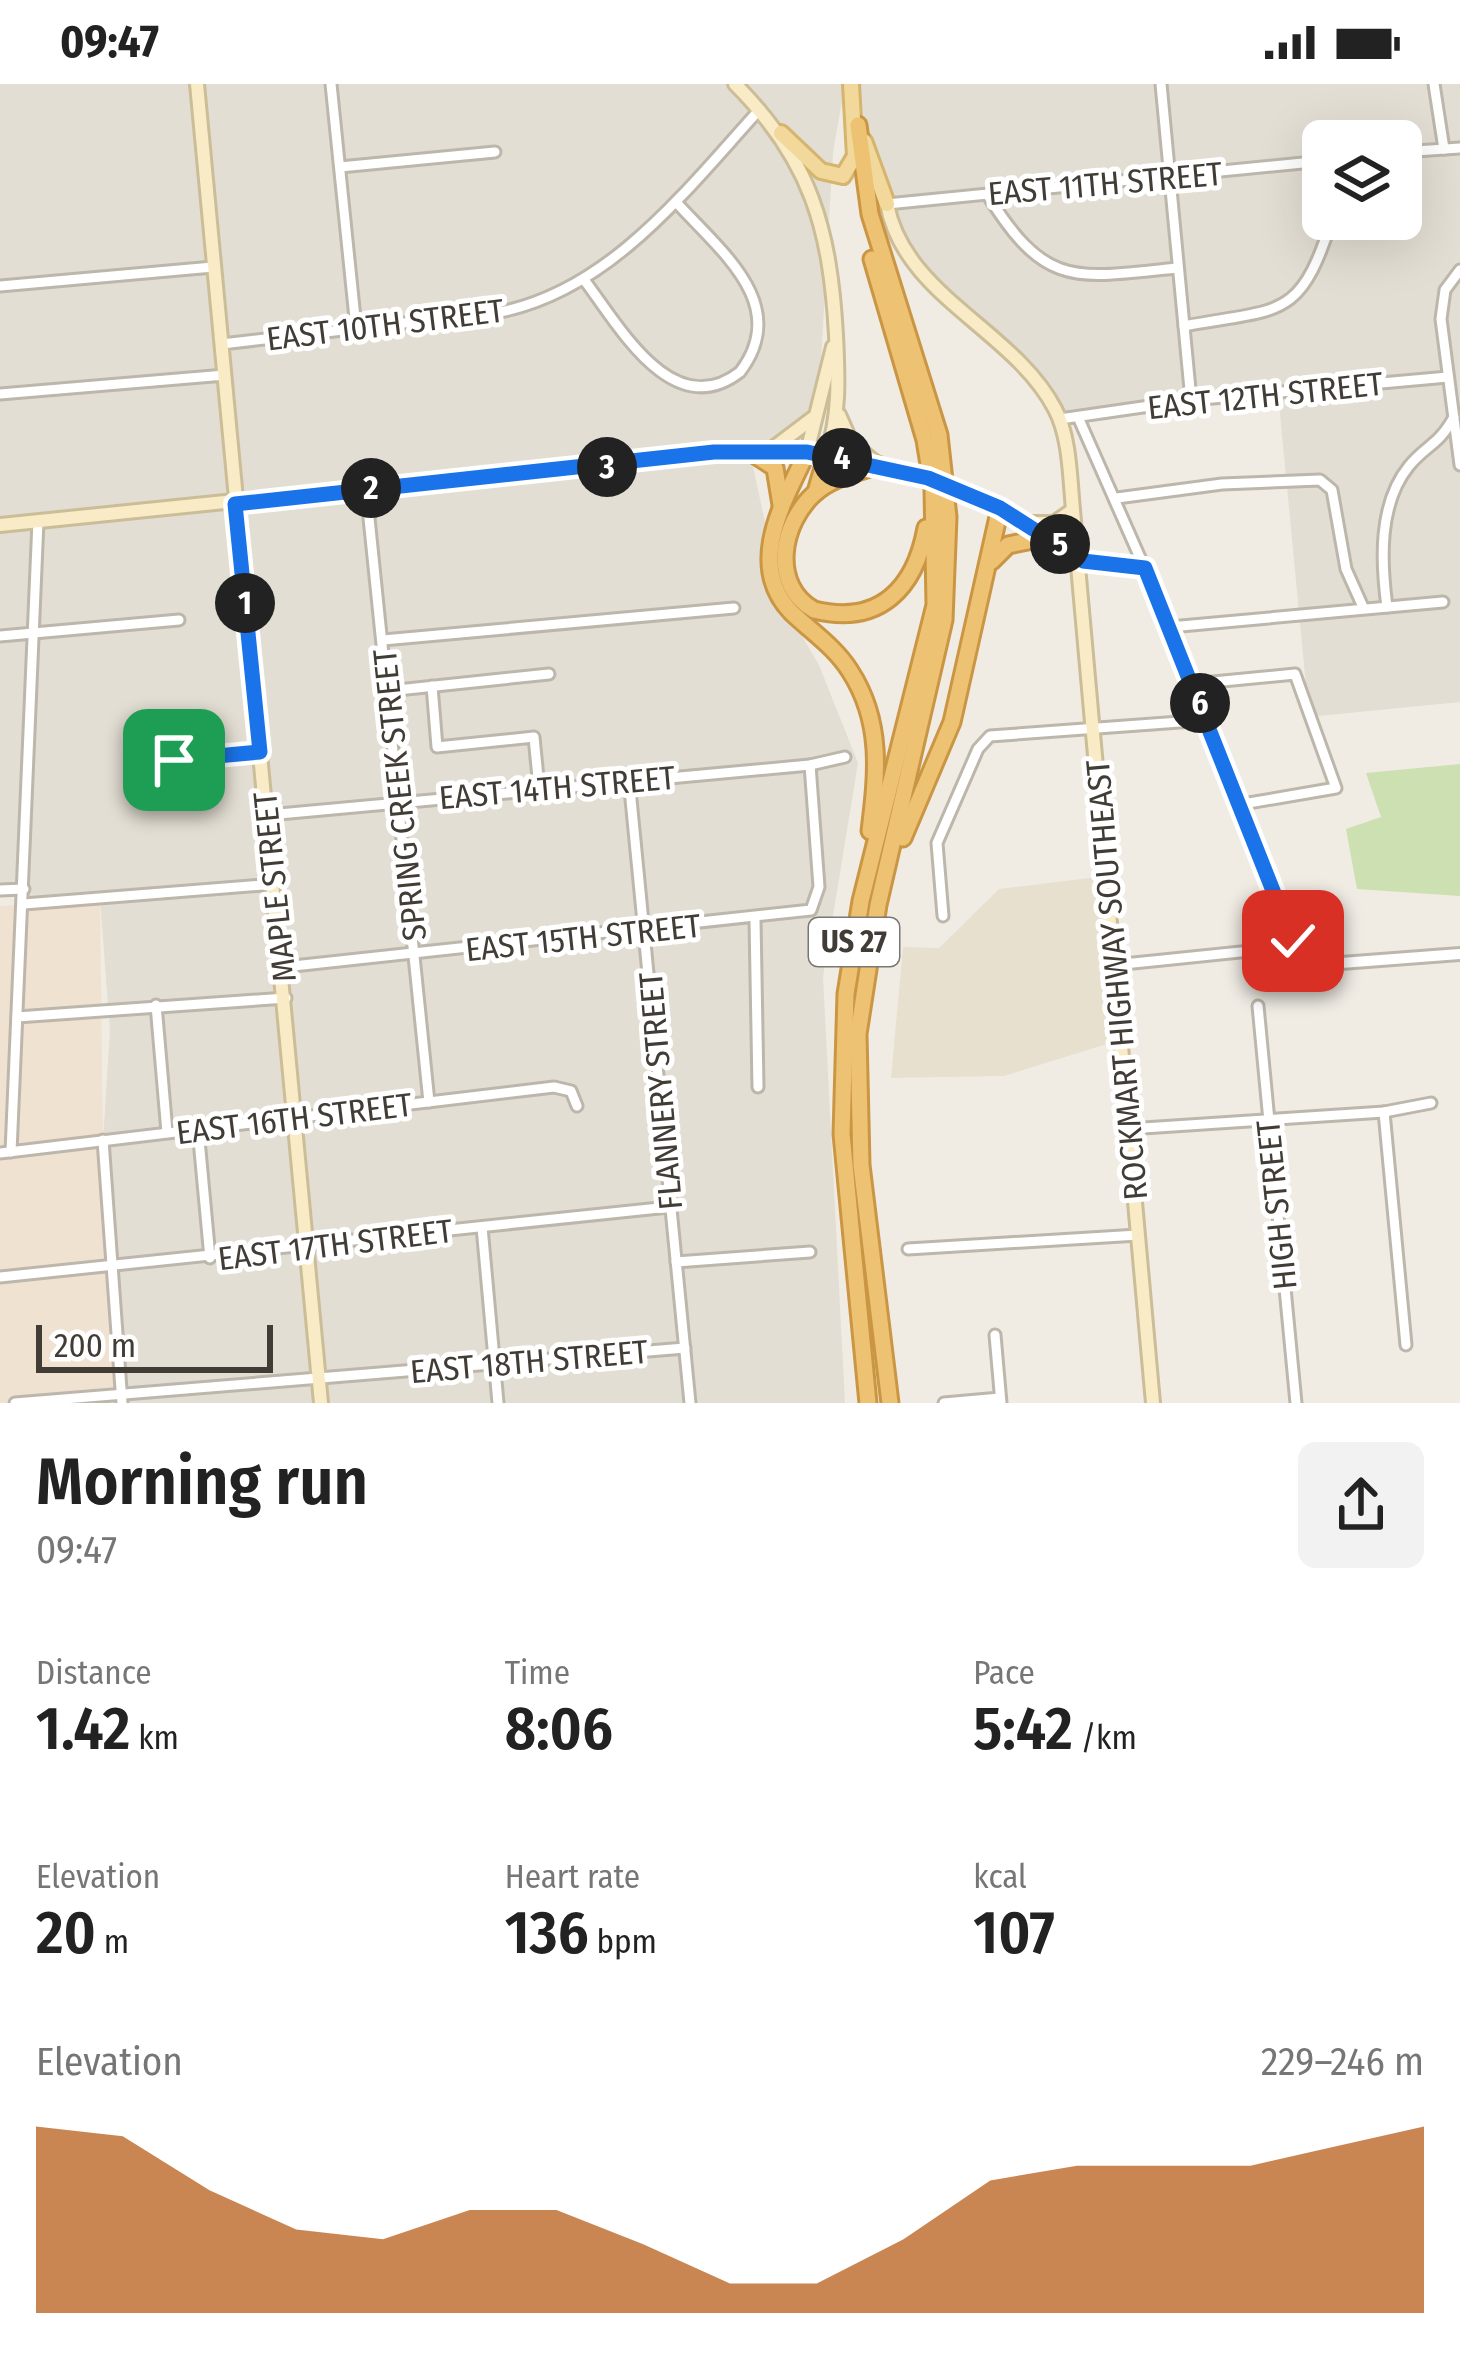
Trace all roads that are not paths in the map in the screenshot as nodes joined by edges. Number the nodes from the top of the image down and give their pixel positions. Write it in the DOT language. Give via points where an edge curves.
graph roads {
  1 [pos="197,84"];
  2 [pos="332,84"];
  3 [pos="735,84"];
  4 [pos="851,84"];
  5 [pos="1161,84"];
  6 [pos="1434,84"];
  7 [pos="852,104"];
  8 [pos="760,109"];
  9 [pos="858,124"];
  10 [pos="781,133"];
  11 [pos="1460,148"];
  12 [pos="1444,149"];
  13 [pos="1422,151"];
  14 [pos="495,152"];
  15 [pos="855,156"];
  16 [pos="1302,164"];
  17 [pos="340,166"];
  18 [pos="1172,179"];
  19 [pos="987,194"];
  20 [pos="676,202"];
  21 [pos="887,204"];
  22 [pos="1325,240"];
  23 [pos="213,267"];
  24 [pos="1178,268"];
  25 [pos="1460,270"];
  26 [pos="585,281"];
  27 [pos="0,286"];
  28 [pos="1184,326"];
  29 [pos="356,328"];
  30 [pos="836,334"];
  31 [pos="222,344"];
  32 [pos="225,375"];
  33 [pos="1448,377"];
  34 [pos="0,394"];
  35 [pos="1191,400"];
  36 [pos="837,411"];
  37 [pos="818,413"];
  38 [pos="1078,417"];
  39 [pos="1454,417"];
  40 [pos="1060,419"];
  41 [pos="749,451"];
  42 [pos="769,451"];
  43 [pos="807,452"];
  44 [pos="827,454"];
  45 [pos="878,465"];
  46 [pos="1460,465"];
  47 [pos="366,489"];
  48 [pos="933,489"];
  49 [pos="816,492"];
  50 [pos="1117,498"];
  51 [pos="235,504"];
  52 [pos="781,508"];
  53 [pos="1000,508"];
  54 [pos="1073,510"];
  55 [pos="38,521"];
  56 [pos="1025,523"];
  57 [pos="0,525"];
  58 [pos="1048,537"];
  59 [pos="1077,557"];
  60 [pos="992,561"];
  61 [pos="1145,568"];
  62 [pos="1443,602"];
  63 [pos="1387,607"];
  64 [pos="734,608"];
  65 [pos="1363,608"];
  66 [pos="179,620"];
  67 [pos="1170,627"];
  68 [pos="35,634"];
  69 [pos="0,636"];
  70 [pos="383,640"];
  71 [pos="549,674"];
  72 [pos="1192,684"];
  73 [pos="432,686"];
  74 [pos="388,691"];
  75 [pos="1207,720"];
  76 [pos="1093,729"];
  77 [pos="260,752"];
  78 [pos="845,757"];
  79 [pos="174,760"];
  80 [pos="810,765"];
  81 [pos="629,779"];
  82 [pos="539,788"];
  83 [pos="399,801"];
  84 [pos="1237,805"];
  85 [pos="268,815"];
  86 [pos="888,868"];
  87 [pos="276,884"];
  88 [pos="24,889"];
  89 [pos="0,890"];
  90 [pos="861,901"];
  91 [pos="24,904"];
  92 [pos="943,916"];
  93 [pos="755,920"];
  94 [pos="646,929"];
  95 [pos="1298,946"];
  96 [pos="414,953"];
  97 [pos="1460,954"];
  98 [pos="1114,965"];
  99 [pos="284,968"];
  100 [pos="286,998"];
  101 [pos="156,1005"];
  102 [pos="1258,1006"];
  103 [pos="17,1017"];
  104 [pos="758,1087"];
  105 [pos="429,1102"];
  106 [pos="1431,1103"];
  107 [pos="577,1106"];
  108 [pos="1384,1112"];
  109 [pos="1267,1117"];
  110 [pos="298,1118"];
  111 [pos="1128,1129"];
  112 [pos="199,1130"];
  113 [pos="167,1132"];
  114 [pos="103,1140"];
  115 [pos="5,1152"];
  116 [pos="669,1207"];
  117 [pos="482,1227"];
  118 [pos="1138,1235"];
  119 [pos="307,1246"];
  120 [pos="908,1249"];
  121 [pos="810,1252"];
  122 [pos="210,1258"];
  123 [pos="676,1262"];
  124 [pos="116,1267"];
  125 [pos="0,1277"];
  126 [pos="995,1335"];
  127 [pos="1406,1345"];
  128 [pos="685,1348"];
  129 [pos="494,1364"];
  130 [pos="319,1378"];
  131 [pos="122,1399"];
  132 [pos="1001,1400"];
  133 [pos="15,1403"];
  134 [pos="321,1403"];
  135 [pos="498,1403"];
  136 [pos="690,1403"];
  137 [pos="868,1403"];
  138 [pos="890,1403"];
  139 [pos="944,1403"];
  140 [pos="1153,1403"];
  141 [pos="1296,1403"];
  1 -- 23 [label="main road, MAPLE STREET"];
  2 -- 17 [label="street"];
  3 -- 8 [label="main road"];
  4 -- 7 [label="main road, US 27"];
  5 -- 18 [label="street"];
  6 -- 12 [label="street"];
  7 -- 9 [label="main road, US 27"];
  7 -- 15 [label="main road, US 27"];
  8 -- 10 [label="main road"];
  8 -- 20 [label="street, EAST 10TH STREET"];
  9 -- 21 [label="main road"];
  9 -- 86 [label="highway, US 27" via="870,214 939,434 948,518 944,620"];
  10 -- 15 [label="main road" via="834,178"];
  10 -- 30 [label="main road" via="824,231"];
  11 -- 12 [label="street"];
  12 -- 13 [label="street"];
  14 -- 17 [label="street"];
  15 -- 48 [label="highway, US 27" via="861,222"];
  16 -- 18 [label="street, EAST 11TH STREET"];
  17 -- 29 [label="street"];
  18 -- 19 [label="street, EAST 11TH STREET"];
  18 -- 24 [label="street"];
  19 -- 21 [label="street, EAST 11TH STREET"];
  19 -- 24 [label="street" via="1007,226 1057,271 1092,277"];
  20 -- 26 [label="street, EAST 10TH STREET"];
  20 -- 26 [label="street" via="753,291 758,339 740,372 700,386 664,377"];
  21 -- 40 [label="main road" via="913,263 1034,380"];
  22 -- 28 [label="street" via="1316,270 1291,302"];
  23 -- 27 [label="street"];
  23 -- 31 [label="main road, MAPLE STREET"];
  24 -- 28 [label="street"];
  25 -- 33 [label="street" via="1441,302"];
  26 -- 29 [label="street, EAST 10TH STREET" via="530,306"];
  28 -- 35 [label="street"];
  29 -- 31 [label="street, EAST 10TH STREET"];
  30 -- 36 [label="main road"];
  30 -- 37 [label="main road"];
  31 -- 32 [label="main road, MAPLE STREET"];
  32 -- 34 [label="street"];
  32 -- 51 [label="main road, MAPLE STREET"];
  33 -- 35 [label="street, EAST 12TH STREET"];
  33 -- 39 [label="street"];
  35 -- 38 [label="street, EAST 12TH STREET"];
  36 -- 44 [label="main road"];
  36 -- 45 [label="main road" via="851,442"];
  37 -- 42 [label="main road"];
  37 -- 43 [label="main road"];
  38 -- 40 [label="street, EAST 12TH STREET"];
  38 -- 50 [label="street"];
  39 -- 46 [label="street"];
  39 -- 63 [label="street" via="1440,443 1410,464 1391,502 1383,554"];
  40 -- 54 [label="main road, ROCKMART HIGHWAY SOUTHEAST"];
  41 -- 42 [label="main road"];
  41 -- 47 [label="main road"];
  41 -- 52 [label="highway" via="775,468"];
  42 -- 43 [label="main road"];
  43 -- 44 [label="main road"];
  43 -- 52 [label="highway"];
  44 -- 45 [label="main road"];
  44 -- 49 [label="highway"];
  45 -- 49 [label="highway"];
  45 -- 53 [label="main road, bridge"];
  47 -- 51 [label="main road"];
  47 -- 70 [label="street, SPRING CREEK STREET"];
  48 -- 49 [label="highway" via="909,581 850,615 804,604 786,569 795,517"];
  48 -- 90 [label="highway, US 27" via="935,605"];
  50 -- 61 [label="street"];
  50 -- 65 [label="street" via="1294,478 1327,484"];
  51 -- 55 [label="main road"];
  51 -- 77 [label="main road, MAPLE STREET"];
  52 -- 90 [label="highway" via="770,545 777,593 849,669 879,757"];
  53 -- 56 [label="main road"];
  53 -- 60 [label="highway"];
  54 -- 56 [label="main road" via="1054,523"];
  54 -- 59 [label="main road, ROCKMART HIGHWAY SOUTHEAST"];
  55 -- 57 [label="main road"];
  55 -- 68 [label="street"];
  56 -- 58 [label="main road"];
  58 -- 59 [label="main road"];
  58 -- 60 [label="highway" via="1008,544"];
  59 -- 61 [label="street"];
  59 -- 76 [label="main road, ROCKMART HIGHWAY SOUTHEAST"];
  60 -- 86 [label="highway" via="940,757"];
  61 -- 67 [label="street"];
  62 -- 63 [label="street"];
  63 -- 65 [label="street"];
  64 -- 70 [label="street"];
  65 -- 67 [label="street"];
  66 -- 68 [label="street"];
  67 -- 72 [label="street"];
  68 -- 69 [label="street"];
  68 -- 88 [label="street"];
  70 -- 74 [label="street, SPRING CREEK STREET"];
  71 -- 73 [label="street"];
  72 -- 75 [label="street"];
  72 -- 84 [label="street" via="1294,674 1336,788"];
  73 -- 74 [label="street"];
  73 -- 82 [label="street" via="437,746 533,737"];
  74 -- 83 [label="street, SPRING CREEK STREET"];
  75 -- 76 [label="street"];
  75 -- 84 [label="street"];
  76 -- 92 [label="street" via="995,735 978,749 934,854"];
  76 -- 98 [label="main road, ROCKMART HIGHWAY SOUTHEAST"];
  77 -- 79 [label="street"];
  77 -- 85 [label="main road, MAPLE STREET"];
  78 -- 80 [label="street, EAST 14TH STREET"];
  80 -- 81 [label="street, EAST 14TH STREET"];
  80 -- 93 [label="street, EAST 15TH STREET" via="819,887 811,910"];
  81 -- 82 [label="street, EAST 14TH STREET"];
  81 -- 94 [label="street, FLANNERY STREET"];
  82 -- 83 [label="street, EAST 14TH STREET"];
  83 -- 85 [label="street, EAST 14TH STREET"];
  83 -- 96 [label="street, SPRING CREEK STREET"];
  84 -- 95 [label="street"];
  85 -- 87 [label="main road, MAPLE STREET"];
  86 -- 138 [label="highway, US 27" via="863,983 856,1083"];
  87 -- 91 [label="street"];
  87 -- 99 [label="main road, MAPLE STREET"];
  88 -- 89 [label="street"];
  88 -- 91 [label="street"];
  90 -- 137 [label="highway, US 27" via="846,994 842,1134"];
  91 -- 103 [label="street"];
  93 -- 94 [label="street, EAST 15TH STREET"];
  93 -- 104 [label="street"];
  94 -- 96 [label="street, EAST 15TH STREET"];
  94 -- 116 [label="street, FLANNERY STREET"];
  95 -- 97 [label="street" via="1328,964"];
  95 -- 98 [label="street"];
  96 -- 99 [label="street, EAST 15TH STREET"];
  96 -- 105 [label="street, SPRING CREEK STREET"];
  98 -- 111 [label="main road, ROCKMART HIGHWAY SOUTHEAST"];
  99 -- 100 [label="main road, MAPLE STREET"];
  100 -- 101 [label="street"];
  100 -- 110 [label="main road, MAPLE STREET"];
  101 -- 103 [label="street"];
  101 -- 113 [label="street"];
  102 -- 109 [label="street, HIGH STREET"];
  103 -- 115 [label="street"];
  105 -- 107 [label="street, EAST 16TH STREET" via="563,1087"];
  105 -- 110 [label="street, EAST 16TH STREET"];
  106 -- 108 [label="street"];
  108 -- 109 [label="street"];
  108 -- 127 [label="street"];
  109 -- 111 [label="street"];
  109 -- 141 [label="street, HIGH STREET"];
  110 -- 112 [label="street, EAST 16TH STREET"];
  110 -- 119 [label="main road, MAPLE STREET"];
  111 -- 118 [label="main road, ROCKMART HIGHWAY SOUTHEAST"];
  112 -- 113 [label="street, EAST 16TH STREET"];
  112 -- 122 [label="street"];
  113 -- 114 [label="street, EAST 16TH STREET"];
  114 -- 115 [label="street, EAST 16TH STREET"];
  114 -- 124 [label="street"];
  116 -- 117 [label="street, EAST 17TH STREET"];
  116 -- 123 [label="street, FLANNERY STREET"];
  117 -- 119 [label="street, EAST 17TH STREET"];
  117 -- 129 [label="street"];
  118 -- 120 [label="street"];
  118 -- 140 [label="main road, ROCKMART HIGHWAY SOUTHEAST"];
  119 -- 122 [label="street, EAST 17TH STREET"];
  119 -- 130 [label="main road, MAPLE STREET"];
  121 -- 123 [label="street"];
  122 -- 124 [label="street, EAST 17TH STREET"];
  123 -- 128 [label="street, FLANNERY STREET"];
  124 -- 125 [label="street, EAST 17TH STREET"];
  124 -- 131 [label="street"];
  126 -- 132 [label="street"];
  128 -- 129 [label="street, EAST 18TH STREET"];
  128 -- 136 [label="street, FLANNERY STREET"];
  129 -- 130 [label="street, EAST 18TH STREET"];
  129 -- 135 [label="street"];
  130 -- 131 [label="street, EAST 18TH STREET"];
  130 -- 134 [label="main road, MAPLE STREET"];
  131 -- 133 [label="street, EAST 18TH STREET"];
  132 -- 139 [label="street"];
}
